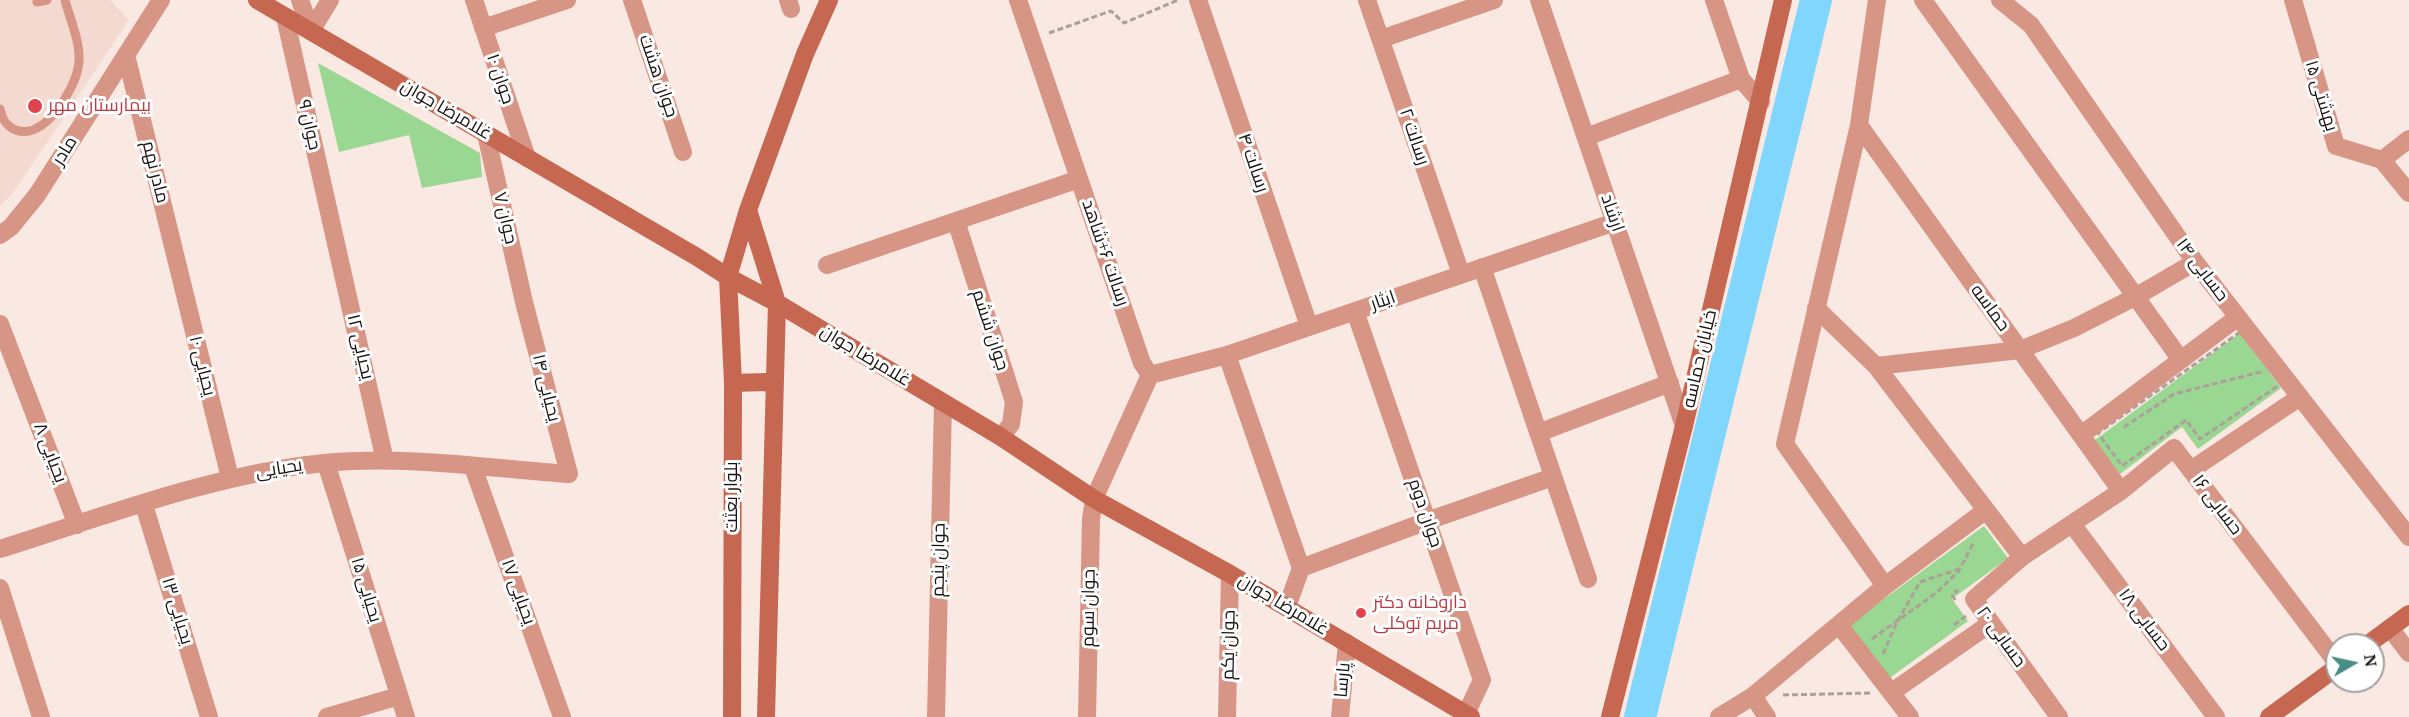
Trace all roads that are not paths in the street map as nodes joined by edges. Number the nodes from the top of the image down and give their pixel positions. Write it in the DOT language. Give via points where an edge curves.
graph roads {
  1 [pos="65,0"];
  2 [pos="161,0"];
  3 [pos="257,0"];
  4 [pos="300,0"];
  5 [pos="330,0"];
  6 [pos="474,0"];
  7 [pos="567,0"];
  8 [pos="632,0"];
  9 [pos="829,0"];
  10 [pos="1018,0"];
  11 [pos="1198,0"];
  12 [pos="1367,0"];
  13 [pos="1494,0"];
  14 [pos="1539,0"];
  15 [pos="1714,0"];
  16 [pos="1783,0"];
  17 [pos="1877,0"];
  18 [pos="1923,0"];
  19 [pos="2000,0"];
  20 [pos="2293,0"];
  21 [pos="285,16"];
  22 [pos="483,28"];
  23 [pos="311,31"];
  24 [pos="1381,39"];
  25 [pos="126,55"];
  26 [pos="1741,79"];
  27 [pos="1761,102"];
  28 [pos="0,109"];
  29 [pos="1859,125"];
  30 [pos="486,134"];
  31 [pos="1586,137"];
  32 [pos="2409,139"];
  33 [pos="683,152"];
  34 [pos="527,158"];
  35 [pos="2382,160"];
  36 [pos="1079,179"];
  37 [pos="2409,193"];
  38 [pos="748,210"];
  39 [pos="956,221"];
  40 [pos="1615,222"];
  41 [pos="334,232"];
  42 [pos="0,235"];
  43 [pos="175,254"];
  44 [pos="2195,262"];
  45 [pos="827,265"];
  46 [pos="1482,267"];
  47 [pos="1461,274"];
  48 [pos="728,277"];
  49 [pos="2135,297"];
  50 [pos="524,302"];
  51 [pos="777,303"];
  52 [pos="1816,309"];
  53 [pos="1355,311"];
  54 [pos="2238,317"];
  55 [pos="0,324"];
  56 [pos="1309,326"];
  57 [pos="2020,350"];
  58 [pos="1227,355"];
  59 [pos="2181,360"];
  60 [pos="1876,366"];
  61 [pos="1150,375"];
  62 [pos="733,383"];
  63 [pos="1670,383"];
  64 [pos="774,386"];
  65 [pos="2300,397"];
  66 [pos="943,403"];
  67 [pos="1684,426"];
  68 [pos="1538,433"];
  69 [pos="2081,435"];
  70 [pos="1001,437"];
  71 [pos="386,461"];
  72 [pos="326,463"];
  73 [pos="473,467"];
  74 [pos="2191,470"];
  75 [pos="568,474"];
  76 [pos="1553,477"];
  77 [pos="230,478"];
  78 [pos="2121,491"];
  79 [pos="1094,499"];
  80 [pos="144,504"];
  81 [pos="1986,510"];
  82 [pos="1427,521"];
  83 [pos="2072,524"];
  84 [pos="77,525"];
  85 [pos="2409,537"];
  86 [pos="0,549"];
  87 [pos="2022,557"];
  88 [pos="1301,568"];
  89 [pos="1230,574"];
  90 [pos="1588,579"];
  91 [pos="1885,586"];
  92 [pos="0,588"];
  93 [pos="1287,607"];
  94 [pos="2409,614"];
  95 [pos="1991,622"];
  96 [pos="1839,625"];
  97 [pos="2390,628"];
  98 [pos="2383,633"];
  99 [pos="1347,643"];
  100 [pos="2325,649"];
  101 [pos="2409,653"];
  102 [pos="2325,676"];
  103 [pos="1892,692"];
  104 [pos="399,696"];
  105 [pos="1753,696"];
  106 [pos="1611,710"];
  107 [pos="2281,714"];
  108 [pos="1469,715"];
  109 [pos="41,717"];
  110 [pos="209,717"];
  111 [pos="327,717"];
  112 [pos="406,717"];
  113 [pos="562,717"];
  114 [pos="732,717"];
  115 [pos="766,717"];
  116 [pos="936,717"];
  117 [pos="1087,717"];
  118 [pos="1227,717"];
  119 [pos="1340,717"];
  120 [pos="1598,717"];
  121 [pos="1719,717"];
  122 [pos="1767,717"];
  123 [pos="1910,717"];
  124 [pos="2059,717"];
  125 [pos="2216,717"];
  1 -- 28 [label="lane" via="78,50 74,82 49,121 34,131 8,125"];
  2 -- 25 [label="street, مادر"];
  3 -- 21 [label="main road, غلامرضا جوان"];
  4 -- 23 [label="street"];
  5 -- 23 [label="street"];
  6 -- 22 [label="street, جوان ۱۰"];
  7 -- 22 [label="street"];
  8 -- 33 [label="street, جوان هشت"];
  9 -- 38 [label="main road, بلوار بعثت"];
  10 -- 36 [label="street, رسالت ۶+شاهد"];
  11 -- 56 [label="street, رسالت ۴"];
  12 -- 24 [label="street, رسالت ۲"];
  13 -- 24 [label="street"];
  14 -- 31 [label="street, ارشاد"];
  15 -- 26 [label="street"];
  16 -- 27 [label="main road, خیابان حماسه"];
  17 -- 29 [label="street"];
  18 -- 49 [label="street"];
  19 -- 44 [label="street, حسابی ۱۴" via="2031,25"];
  20 -- 35 [label="street, بهشتی ۱۵" via="2336,146"];
  21 -- 23 [label="main road, غلامرضا جوان"];
  21 -- 41 [label="street, جوان ۹"];
  22 -- 34 [label="street, جوان ۱۰"];
  23 -- 30 [label="main road, غلامرضا جوان"];
  24 -- 47 [label="street, رسالت ۲"];
  25 -- 42 [label="street, مادر" via="38,195"];
  25 -- 43 [label="street, مادر نهم"];
  26 -- 27 [label="street"];
  26 -- 31 [label="street"];
  27 -- 67 [label="main road, خیابان حماسه"];
  29 -- 52 [label="street"];
  29 -- 57 [label="street, حماسه"];
  30 -- 34 [label="main road, غلامرضا جوان"];
  30 -- 50 [label="street, جوان ۷"];
  31 -- 40 [label="street, ارشاد"];
  32 -- 35 [label="street"];
  34 -- 48 [label="main road, غلامرضا جوان"];
  35 -- 37 [label="street"];
  36 -- 39 [label="street"];
  36 -- 61 [label="street, رسالت ۶+شاهد" via="1142,363"];
  38 -- 48 [label="main road, بلوار بعثت"];
  38 -- 51 [label="main road"];
  39 -- 45 [label="street"];
  39 -- 70 [label="street, جوان ششم" via="1014,402 1011,423"];
  40 -- 46 [label="street, ایثار"];
  40 -- 63 [label="street, ارشاد"];
  41 -- 71 [label="street, یحیایی ۱۲"];
  43 -- 77 [label="street, یحیایی ۱۰"];
  44 -- 49 [label="street"];
  44 -- 54 [label="street, حسابی ۱۴"];
  46 -- 47 [label="street, ایثار"];
  46 -- 68 [label="street"];
  47 -- 53 [label="street, ایثار"];
  48 -- 51 [label="main road, غلامرضا جوان"];
  48 -- 62 [label="main road, بلوار بعثت"];
  49 -- 57 [label="street"];
  49 -- 59 [label="street"];
  50 -- 75 [label="street, یحیایی ۱۴"];
  51 -- 64 [label="main road"];
  51 -- 66 [label="main road, غلامرضا جوان"];
  52 -- 60 [label="street"];
  52 -- 91 [label="street" via="1785,444"];
  53 -- 56 [label="street, ایثار"];
  53 -- 82 [label="street, جوان دوم"];
  54 -- 59 [label="street"];
  54 -- 65 [label="street, حسابی ۱۴"];
  55 -- 84 [label="street, یحیایی ۸"];
  56 -- 58 [label="street, ایثار"];
  57 -- 60 [label="street"];
  57 -- 69 [label="street, حماسه"];
  58 -- 61 [label="street, ایثار"];
  58 -- 88 [label="street"];
  59 -- 69 [label="street"];
  60 -- 81 [label="street"];
  61 -- 79 [label="street"];
  62 -- 64 [label="main road" via="766,382"];
  62 -- 114 [label="main road, بلوار بعثت"];
  63 -- 67 [label="street, ارشاد"];
  63 -- 68 [label="street"];
  64 -- 115 [label="main road"];
  65 -- 74 [label="street"];
  65 -- 85 [label="street, حسابی ۱۴"];
  66 -- 70 [label="main road, غلامرضا جوان"];
  66 -- 116 [label="street, جوان پنجم"];
  67 -- 106 [label="main road, خیابان حماسه"];
  68 -- 76 [label="street"];
  69 -- 78 [label="street, حماسه"];
  70 -- 79 [label="main road, غلامرضا جوان"];
  71 -- 72 [label="street, یحیایی"];
  71 -- 73 [label="street, یحیایی"];
  72 -- 77 [label="street, یحیایی"];
  72 -- 104 [label="street, یحیایی ۱۵"];
  73 -- 75 [label="street, یحیایی"];
  73 -- 113 [label="street, یحیایی ۱۷"];
  74 -- 78 [label="street, حسابی ۱۶" via="2174,448"];
  74 -- 100 [label="street, حسابی ۱۶"];
  76 -- 82 [label="street"];
  76 -- 90 [label="street"];
  77 -- 80 [label="street, یحیایی"];
  78 -- 83 [label="street, حسابی ۱۶"];
  79 -- 89 [label="main road, غلامرضا جوان"];
  79 -- 117 [label="street, جوان سوم"];
  80 -- 84 [label="street, یحیایی"];
  80 -- 110 [label="street, یحیایی ۱۳"];
  81 -- 87 [label="street"];
  81 -- 91 [label="street"];
  82 -- 88 [label="street"];
  82 -- 108 [label="street, جوان دوم" via="1482,680"];
  83 -- 87 [label="street, حسابی ۲۰"];
  83 -- 125 [label="street, حسابی ۱۸"];
  84 -- 86 [label="street, یحیایی"];
  87 -- 95 [label="street, حسابی ۲۰" via="1974,599"];
  88 -- 93 [label="street"];
  89 -- 93 [label="main road, غلامرضا جوان"];
  89 -- 118 [label="street, جوان یکم"];
  91 -- 96 [label="street"];
  92 -- 109 [label="street"];
  93 -- 99 [label="main road, غلامرضا جوان"];
  94 -- 97 [label="main road"];
  95 -- 103 [label="street"];
  95 -- 124 [label="street, حسابی ۲۰"];
  96 -- 103 [label="street"];
  96 -- 105 [label="street"];
  97 -- 98 [label="main road"];
  97 -- 101 [label="street"];
  99 -- 108 [label="main road, غلامرضا جوان"];
  99 -- 119 [label="street, پارسا"];
  102 -- 107 [label="main road"];
  103 -- 123 [label="street"];
  104 -- 111 [label="street"];
  104 -- 112 [label="street, یحیایی ۱۵"];
  105 -- 121 [label="street"];
  105 -- 122 [label="street"];
  106 -- 120 [label="main road"];
}
